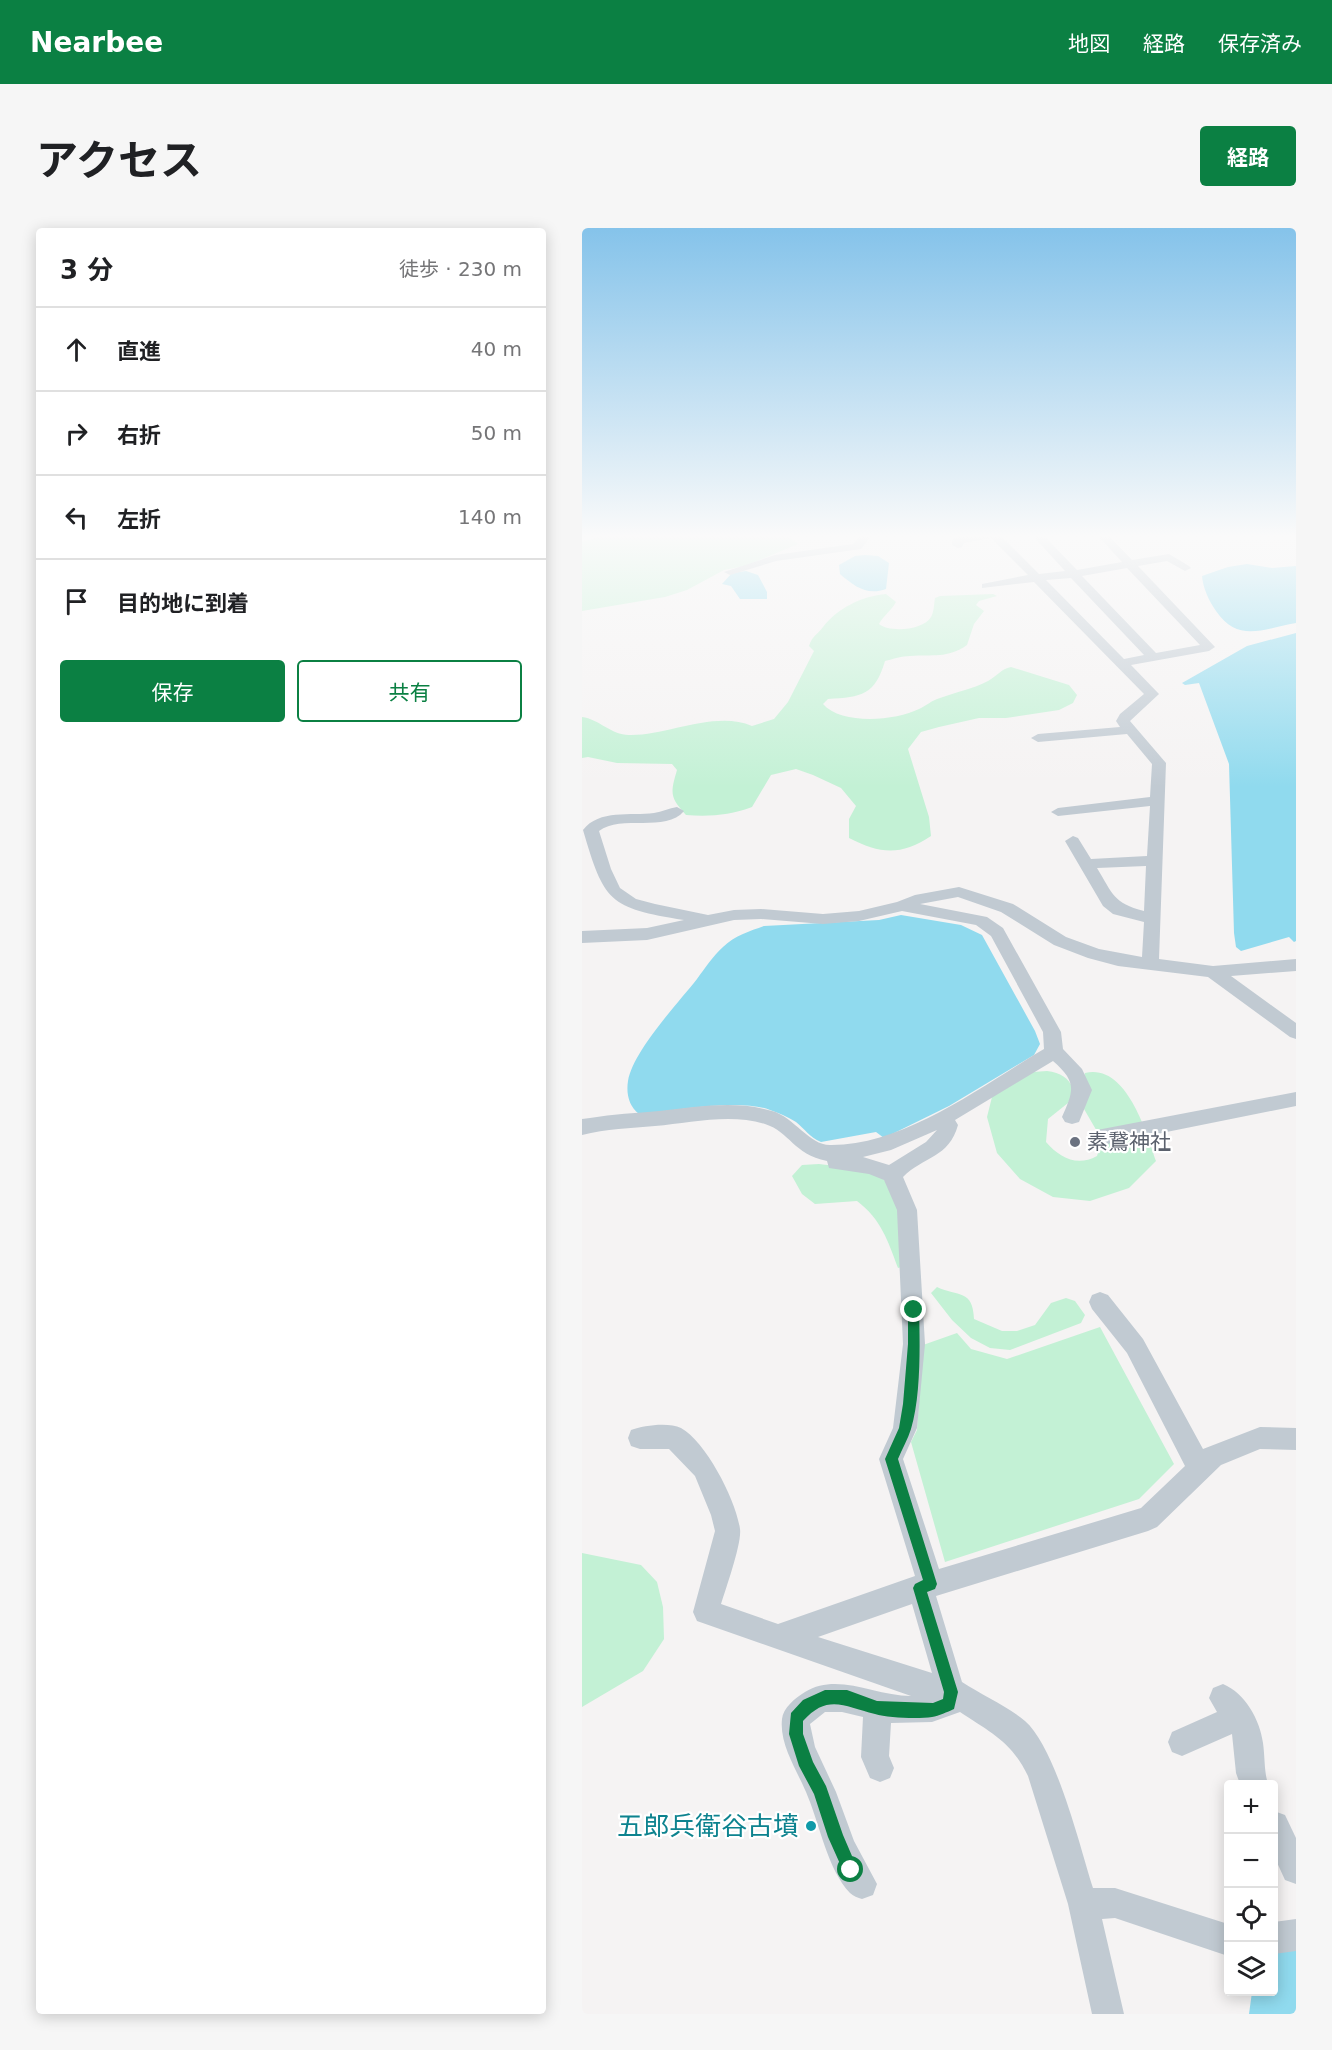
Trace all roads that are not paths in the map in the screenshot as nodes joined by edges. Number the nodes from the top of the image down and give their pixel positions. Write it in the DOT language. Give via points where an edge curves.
graph roads {
  1 [pos="1080,620"];
  2 [pos="1118,620"];
  3 [pos="1184,620"];
  4 [pos="1153,657"];
  5 [pos="1123,663"];
  6 [pos="1126,726"];
  7 [pos="1038,734"];
  8 [pos="1157,801"];
  9 [pos="676,811"];
  10 [pos="1058,812"];
  11 [pos="1073,841"];
  12 [pos="1155,861"];
  13 [pos="1085,864"];
  14 [pos="902,906"];
  15 [pos="707,919"];
  16 [pos="1152,919"];
  17 [pos="582,937"];
  18 [pos="1150,964"];
  19 [pos="1296,965"];
  20 [pos="1213,972"];
  21 [pos="1296,1032"];
  22 [pos="1054,1052"];
  23 [pos="1296,1099"];
  24 [pos="944,1117"];
  25 [pos="1072,1117"];
  26 [pos="582,1127"];
  27 [pos="1097,1138"];
  28 [pos="812,1150"];
  29 [pos="892,1175"];
  30 [pos="1100,1302"];
  31 [pos="640,1438"];
  32 [pos="1296,1438"];
  33 [pos="1200,1469"];
  34 [pos="925,1586"];
  35 [pos="778,1638"];
  36 [pos="951,1692"];
  37 [pos="877,1708"];
  38 [pos="1182,1742"];
  39 [pos="880,1768"];
  40 [pos="1252,1780"];
  41 [pos="1278,1834"];
  42 [pos="1296,1869"];
  43 [pos="862,1884"];
  44 [pos="1083,1904"];
  45 [pos="1296,1935"];
  46 [pos="1278,1937"];
  47 [pos="1224,1939"];
  48 [pos="1108,2014"];
  1 -- 5 [label="street"];
  2 -- 4 [label="street"];
  3 -- 4 [label="street" via="1209,647"];
  4 -- 5 [label="street"];
  5 -- 6 [label="street" via="1152,694 1125,717"];
  6 -- 7 [label="street"];
  6 -- 8 [label="street" via="1159,763"];
  8 -- 10 [label="street"];
  8 -- 12 [label="street"];
  9 -- 15 [label="street" via="657,819 616,819 596,824 591,830 615,893 657,910"];
  11 -- 13 [label="street"];
  12 -- 13 [label="street"];
  12 -- 16 [label="street"];
  13 -- 16 [label="street" via="1114,906"];
  14 -- 15 [label="street" via="832,918 761,914"];
  14 -- 18 [label="street" via="959,892 1007,908 1060,940 1094,954"];
  14 -- 22 [label="street" via="981,921 997,932 1052,1032"];
  15 -- 17 [label="street" via="647,934"];
  16 -- 18 [label="street"];
  18 -- 20 [label="street"];
  19 -- 20 [label="street"];
  20 -- 21 [label="street"];
  22 -- 24 [label="street"];
  22 -- 25 [label="street" via="1067,1063 1082,1090"];
  23 -- 27 [label="street"];
  24 -- 28 [label="street" via="876,1147 838,1153"];
  24 -- 29 [label="street" via="948,1125 944,1138 898,1167"];
  26 -- 28 [label="street" via="741,1112 775,1119"];
  28 -- 29 [label="street" via="823,1159 871,1166"];
  29 -- 34 [label="street" via="907,1210 914,1344 905,1428 891,1459"];
  30 -- 33 [label="street" via="1135,1346"];
  31 -- 35 [label="street" via="674,1437 704,1468 724,1515 728,1531 706,1612"];
  32 -- 33 [label="street" via="1260,1438 1212,1457"];
  33 -- 34 [label="street" via="1148,1518"];
  34 -- 35 [label="street"];
  34 -- 36 [label="street"];
  35 -- 36 [label="street"];
  36 -- 37 [label="street" via="949,1704 933,1710"];
  36 -- 44 [label="street" via="1015,1731 1029,1747 1041,1772"];
  37 -- 39 [label="street" via="875,1757"];
  37 -- 43 [label="street" via="847,1697 825,1697 808,1705 796,1718 796,1734 807,1766 846,1859"];
  38 -- 40 [label="street" via="1231,1707 1248,1739"];
  41 -- 42 [label="street"];
  44 -- 47 [label="street" via="1115,1903"];
  44 -- 48 [label="street"];
  45 -- 46 [label="street"];
}
